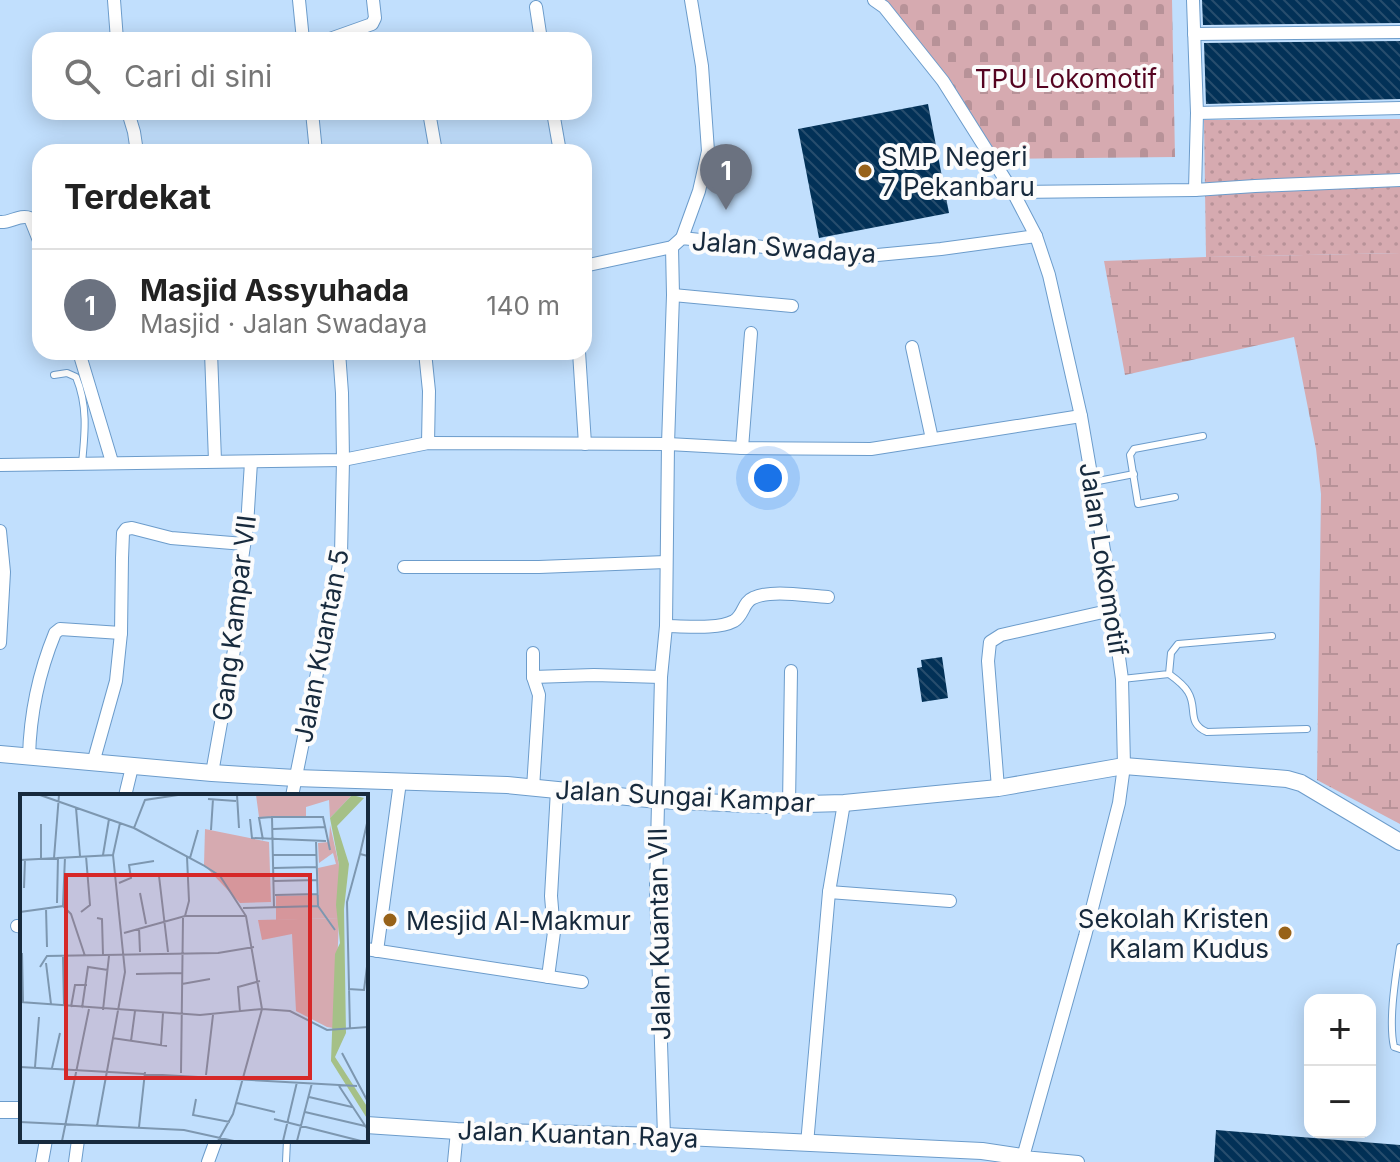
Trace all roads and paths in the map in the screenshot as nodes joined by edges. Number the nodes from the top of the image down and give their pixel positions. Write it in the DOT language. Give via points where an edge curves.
graph roads {
  1 [pos="114,0"];
  2 [pos="299,0"];
  3 [pos="373,0"];
  4 [pos="691,0"];
  5 [pos="874,0"];
  6 [pos="1193,0"];
  7 [pos="536,7"];
  8 [pos="116,32"];
  9 [pos="302,32"];
  10 [pos="350,32"];
  11 [pos="540,32"];
  12 [pos="1400,32"];
  13 [pos="1194,34"];
  14 [pos="1400,108"];
  15 [pos="1197,113"];
  16 [pos="130,120"];
  17 [pos="313,120"];
  18 [pos="430,120"];
  19 [pos="554,120"];
  20 [pos="136,144"];
  21 [pos="315,144"];
  22 [pos="435,144"];
  23 [pos="559,144"];
  24 [pos="1400,180"];
  25 [pos="1195,190"];
  26 [pos="1013,192"];
  27 [pos="0,222"];
  28 [pos="32,223"];
  29 [pos="1036,236"];
  30 [pos="677,243"];
  31 [pos="592,264"];
  32 [pos="673,295"];
  33 [pos="792,306"];
  34 [pos="751,333"];
  35 [pos="912,347"];
  36 [pos="81,360"];
  37 [pos="211,360"];
  38 [pos="339,360"];
  39 [pos="426,360"];
  40 [pos="580,360"];
  41 [pos="54,375"];
  42 [pos="1081,416"];
  43 [pos="1203,436"];
  44 [pos="932,439"];
  45 [pos="428,443"];
  46 [pos="585,444"];
  47 [pos="668,444"];
  48 [pos="742,448"];
  49 [pos="343,460"];
  50 [pos="215,461"];
  51 [pos="112,462"];
  52 [pos="251,462"];
  53 [pos="82,463"];
  54 [pos="0,465"];
  55 [pos="1134,474"];
  56 [pos="1093,482"];
  57 [pos="1175,497"];
  58 [pos="0,531"];
  59 [pos="244,544"];
  60 [pos="666,562"];
  61 [pos="404,567"];
  62 [pos="828,597"];
  63 [pos="1112,610"];
  64 [pos="666,626"];
  65 [pos="121,633"];
  66 [pos="1272,636"];
  67 [pos="0,643"];
  68 [pos="533,653"];
  69 [pos="791,671"];
  70 [pos="1169,674"];
  71 [pos="533,677"];
  72 [pos="661,677"];
  73 [pos="1122,679"];
  74 [pos="1307,729"];
  75 [pos="0,754"];
  76 [pos="29,757"];
  77 [pos="93,763"];
  78 [pos="1124,766"];
  79 [pos="132,767"];
  80 [pos="212,773"];
  81 [pos="295,778"];
  82 [pos="400,782"];
  83 [pos="533,788"];
  84 [pos="998,788"];
  85 [pos="557,790"];
  86 [pos="125,794"];
  87 [pos="292,794"];
  88 [pos="658,800"];
  89 [pos="844,803"];
  90 [pos="789,805"];
  91 [pos="1400,842"];
  92 [pos="829,892"];
  93 [pos="950,901"];
  94 [pos="1400,947"];
  95 [pos="371,950"];
  96 [pos="548,977"];
  97 [pos="582,982"];
  98 [pos="1398,982"];
  99 [pos="1400,1049"];
  100 [pos="368,1125"];
  101 [pos="457,1131"];
  102 [pos="664,1136"];
  103 [pos="46,1142"];
  104 [pos="78,1142"];
  105 [pos="215,1142"];
  106 [pos="287,1142"];
  107 [pos="807,1144"];
  108 [pos="1022,1160"];
  109 [pos="42,1162"];
  110 [pos="75,1162"];
  111 [pos="208,1162"];
  112 [pos="286,1162"];
  113 [pos="454,1162"];
  114 [pos="1078,1162"];
  1 -- 8 [label="street"];
  2 -- 9 [label="street"];
  3 -- 10 [label="street" via="372,24"];
  4 -- 30 [label="street" via="708,151 699,191"];
  5 -- 26 [label="street, Jalan Lokomotif" via="943,81"];
  6 -- 13 [label="street"];
  7 -- 11 [label="street"];
  12 -- 13 [label="street"];
  13 -- 15 [label="street"];
  14 -- 15 [label="street"];
  15 -- 25 [label="street"];
  16 -- 20 [label="street"];
  17 -- 21 [label="street"];
  18 -- 22 [label="street"];
  19 -- 23 [label="street"];
  24 -- 25 [label="street"];
  25 -- 26 [label="street"];
  26 -- 29 [label="street, Jalan Lokomotif"];
  27 -- 28 [label="street" via="22,216"];
  29 -- 30 [label="street, Jalan Swadaya" via="856,257"];
  29 -- 42 [label="street, Jalan Lokomotif"];
  30 -- 31 [label="street, Jalan Swadaya"];
  30 -- 32 [label="street, Jalan Kuantan VII"];
  32 -- 33 [label="street"];
  32 -- 47 [label="street, Jalan Kuantan VII"];
  34 -- 48 [label="street"];
  35 -- 44 [label="street"];
  36 -- 51 [label="street"];
  37 -- 50 [label="street"];
  38 -- 49 [label="street, Jalan Kuantan 5"];
  39 -- 45 [label="street"];
  40 -- 46 [label="street"];
  41 -- 53 [label="lane" via="76,377 83,393"];
  42 -- 44 [label="street"];
  42 -- 56 [label="street, Jalan Lokomotif"];
  43 -- 55 [label="lane" via="1134,449"];
  44 -- 48 [label="street" via="871,449"];
  45 -- 46 [label="street"];
  45 -- 49 [label="street"];
  46 -- 47 [label="street"];
  47 -- 48 [label="street"];
  47 -- 60 [label="street, Jalan Kuantan VII"];
  49 -- 52 [label="street"];
  49 -- 81 [label="street, Jalan Kuantan 5" via="340,562"];
  50 -- 51 [label="street"];
  50 -- 52 [label="street"];
  51 -- 53 [label="street"];
  52 -- 59 [label="street, Gang Kampar VII"];
  53 -- 54 [label="street"];
  55 -- 56 [label="lane"];
  55 -- 57 [label="lane" via="1138,504"];
  56 -- 63 [label="street, Jalan Lokomotif"];
  58 -- 67 [label="street"];
  59 -- 65 [label="street" via="126,529"];
  59 -- 80 [label="street, Gang Kampar VII" via="234,650"];
  60 -- 61 [label="street"];
  60 -- 64 [label="street, Jalan Kuantan VII"];
  62 -- 64 [label="street" via="755,596 740,616 722,625"];
  63 -- 73 [label="street, Jalan Lokomotif"];
  63 -- 84 [label="street" via="990,642"];
  64 -- 72 [label="street, Jalan Kuantan VII"];
  65 -- 76 [label="street" via="55,633 39,683"];
  65 -- 77 [label="street" via="116,681"];
  66 -- 70 [label="lane" via="1178,644 1171,653"];
  68 -- 71 [label="street"];
  69 -- 90 [label="street"];
  70 -- 73 [label="lane"];
  70 -- 74 [label="lane" via="1188,691 1199,729"];
  71 -- 72 [label="street"];
  71 -- 83 [label="street" via="539,695"];
  72 -- 88 [label="street, Jalan Kuantan VII"];
  73 -- 78 [label="street, Jalan Lokomotif"];
  75 -- 76 [label="street, Jalan Sungai Kampar"];
  76 -- 77 [label="street, Jalan Sungai Kampar"];
  77 -- 79 [label="street, Jalan Sungai Kampar"];
  78 -- 84 [label="street, Jalan Sungai Kampar"];
  78 -- 91 [label="street, Jalan Sungai Kampar" via="1287,779"];
  78 -- 108 [label="street, Jalan Lokomotif" via="1085,936"];
  79 -- 80 [label="street, Jalan Sungai Kampar"];
  79 -- 86 [label="street"];
  80 -- 81 [label="street, Jalan Sungai Kampar"];
  81 -- 82 [label="street, Jalan Sungai Kampar"];
  81 -- 87 [label="street, Jalan Kuantan 5"];
  82 -- 83 [label="street, Jalan Sungai Kampar"];
  82 -- 95 [label="street"];
  83 -- 85 [label="street, Jalan Sungai Kampar"];
  84 -- 89 [label="street, Jalan Sungai Kampar"];
  85 -- 88 [label="street, Jalan Sungai Kampar"];
  85 -- 96 [label="street"];
  88 -- 90 [label="street, Jalan Sungai Kampar"];
  88 -- 102 [label="street, Jalan Kuantan VII"];
  89 -- 90 [label="street, Jalan Sungai Kampar"];
  89 -- 92 [label="street"];
  92 -- 93 [label="street"];
  92 -- 107 [label="street"];
  94 -- 98 [label="lane"];
  95 -- 96 [label="street"];
  96 -- 97 [label="street"];
  98 -- 99 [label="lane" via="1392,1038"];
  100 -- 101 [label="street, Jalan Kuantan Raya"];
  101 -- 102 [label="street, Jalan Kuantan Raya"];
  101 -- 113 [label="street"];
  102 -- 107 [label="street, Jalan Kuantan Raya"];
  103 -- 109 [label="street"];
  104 -- 110 [label="street"];
  105 -- 111 [label="street"];
  106 -- 112 [label="lane"];
  107 -- 108 [label="street, Jalan Kuantan Raya" via="982,1151"];
  108 -- 114 [label="street, Jalan Kuantan Raya"];
}
